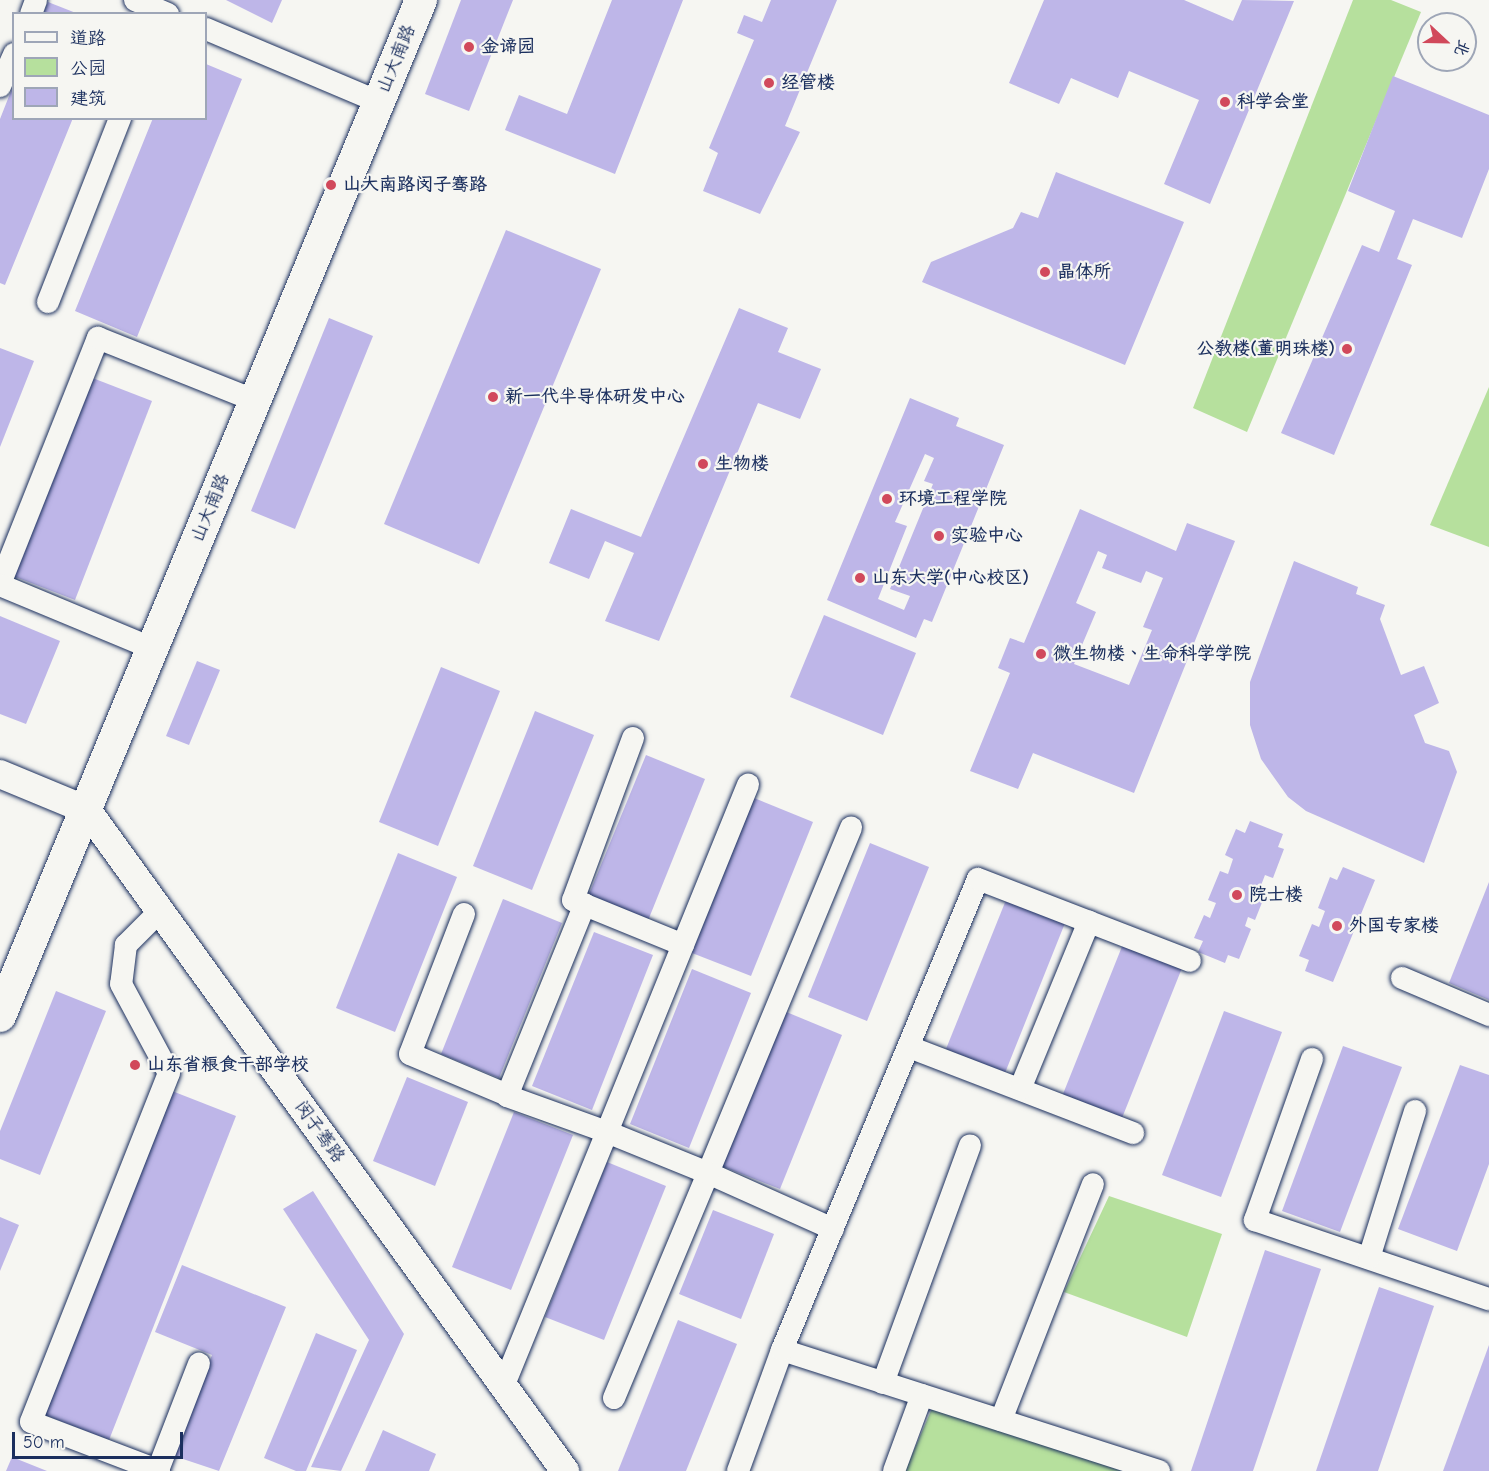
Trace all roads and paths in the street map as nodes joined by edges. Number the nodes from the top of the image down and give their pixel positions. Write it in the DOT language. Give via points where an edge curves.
graph roads {
  1 [pos="135,0"];
  2 [pos="421,0"];
  3 [pos="162,12"];
  4 [pos="207,30"];
  5 [pos="12,59"];
  6 [pos="0,86"];
  7 [pos="379,102"];
  8 [pos="119,120"];
  9 [pos="48,302"];
  10 [pos="256,401"];
  11 [pos="0,584"];
  12 [pos="154,649"];
  13 [pos="633,738"];
  14 [pos="0,774"];
  15 [pos="748,785"];
  16 [pos="87,810"];
  17 [pos="850,827"];
  18 [pos="585,904"];
  19 [pos="159,912"];
  20 [pos="464,914"];
  21 [pos="1089,922"];
  22 [pos="683,945"];
  23 [pos="1190,961"];
  24 [pos="1402,978"];
  25 [pos="2,1007"];
  26 [pos="1489,1015"];
  27 [pos="909,1047"];
  28 [pos="1312,1059"];
  29 [pos="1020,1089"];
  30 [pos="514,1098"];
  31 [pos="1415,1111"];
  32 [pos="607,1132"];
  33 [pos="1133,1133"];
  34 [pos="970,1145"];
  35 [pos="708,1173"];
  36 [pos="1093,1184"];
  37 [pos="833,1229"];
  38 [pos="1369,1258"];
  39 [pos="1487,1292"];
  40 [pos="782,1350"];
  41 [pos="199,1364"];
  42 [pos="883,1383"];
  43 [pos="503,1387"];
  44 [pos="922,1395"];
  45 [pos="614,1398"];
  46 [pos="1001,1420"];
  47 [pos="109,1462"];
  48 [pos="158,1471"];
  49 [pos="565,1471"];
  50 [pos="738,1471"];
  51 [pos="894,1471"];
  52 [pos="1159,1471"];
  1 -- 3 [label="street"];
  2 -- 7 [label="main road, 山大南路"];
  4 -- 7 [label="street"];
  5 -- 6 [label="street"];
  7 -- 10 [label="main road, 山大南路"];
  8 -- 9 [label="street"];
  10 -- 11 [label="street" via="98,338"];
  10 -- 12 [label="main road, 山大南路"];
  11 -- 12 [label="street"];
  12 -- 16 [label="main road, 山大南路"];
  13 -- 18 [label="street" via="573,900"];
  14 -- 16 [label="street"];
  15 -- 22 [label="street"];
  16 -- 19 [label="street, 闵子骞路"];
  16 -- 25 [label="main road, 山大南路"];
  17 -- 35 [label="street"];
  18 -- 22 [label="street"];
  18 -- 30 [label="street" via="507,1096"];
  19 -- 43 [label="street, 闵子骞路"];
  19 -- 47 [label="street" via="126,945 121,984 169,1073 32,1422"];
  20 -- 30 [label="street" via="410,1054"];
  21 -- 23 [label="street"];
  21 -- 27 [label="street" via="978,879"];
  21 -- 29 [label="street"];
  22 -- 32 [label="street"];
  24 -- 26 [label="street"];
  27 -- 29 [label="street"];
  27 -- 37 [label="street"];
  28 -- 38 [label="street" via="1255,1220"];
  29 -- 33 [label="street"];
  30 -- 32 [label="street"];
  31 -- 38 [label="street"];
  32 -- 35 [label="street"];
  32 -- 43 [label="street"];
  34 -- 42 [label="street"];
  35 -- 37 [label="street"];
  35 -- 45 [label="street"];
  36 -- 46 [label="street"];
  37 -- 40 [label="street"];
  38 -- 39 [label="street"];
  40 -- 42 [label="street"];
  40 -- 50 [label="street"];
  41 -- 48 [label="street"];
  42 -- 44 [label="street"];
  43 -- 49 [label="street, 闵子骞路"];
  44 -- 46 [label="street"];
  44 -- 51 [label="street"];
  46 -- 52 [label="street"];
  47 -- 48 [label="street"];
}
